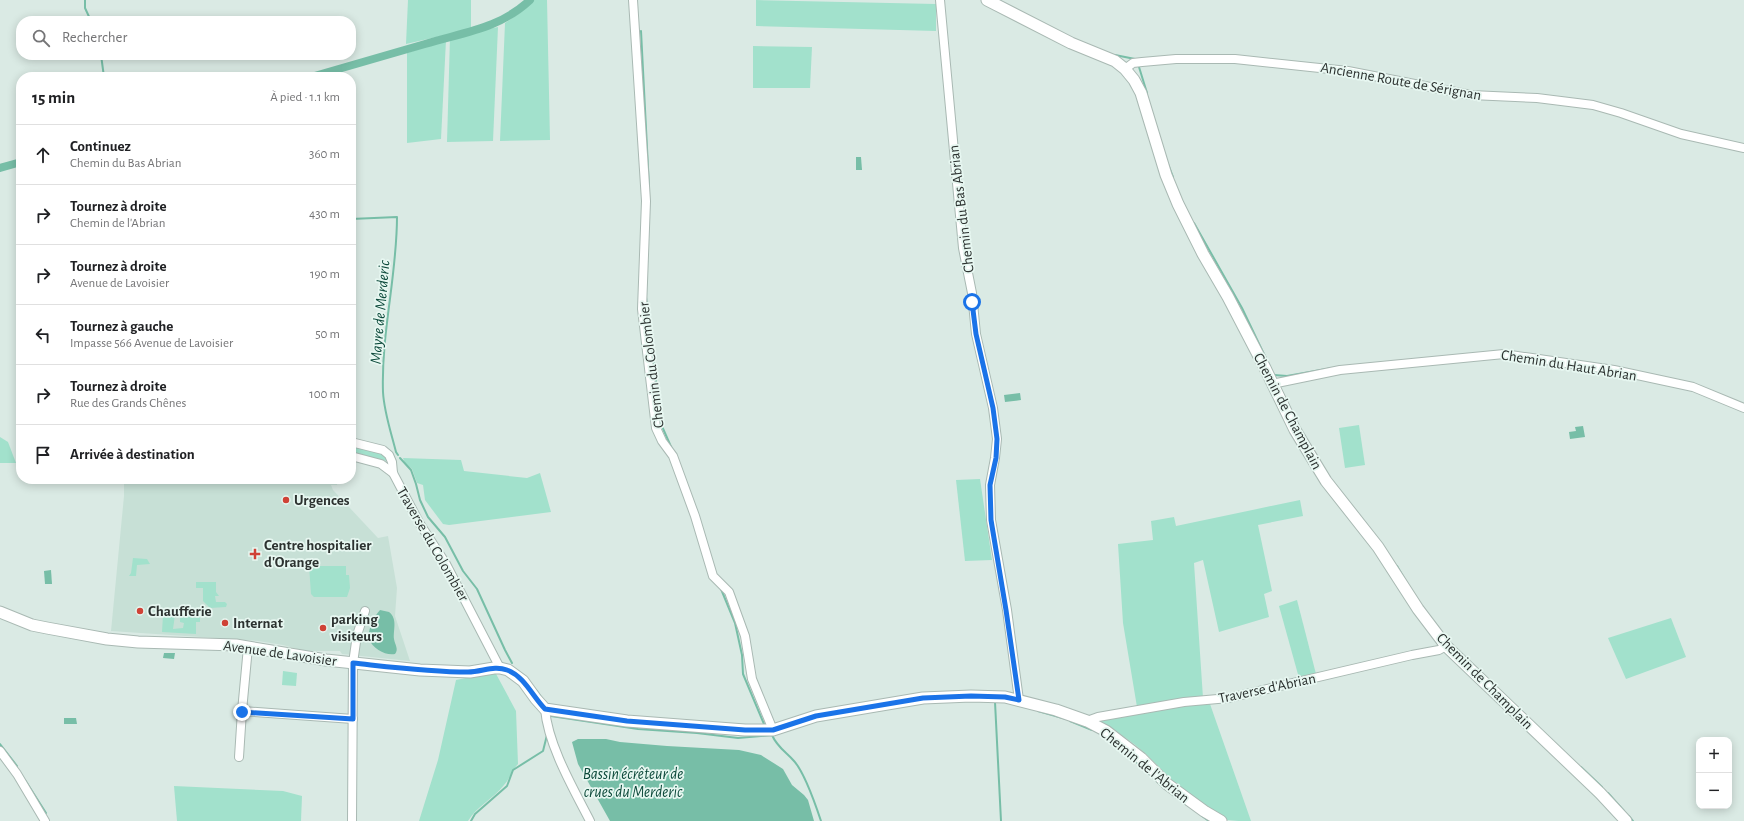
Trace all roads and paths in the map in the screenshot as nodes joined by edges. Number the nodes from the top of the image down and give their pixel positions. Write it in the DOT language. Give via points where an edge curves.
graph roads {
  1 [pos="633,0"];
  2 [pos="940,0"];
  3 [pos="987,0"];
  4 [pos="1125,70"];
  5 [pos="1744,148"];
  6 [pos="1272,384"];
  7 [pos="1744,408"];
  8 [pos="356,443"];
  9 [pos="356,457"];
  10 [pos="393,473"];
  11 [pos="365,611"];
  12 [pos="0,612"];
  13 [pos="1446,646"];
  14 [pos="248,647"];
  15 [pos="353,663"];
  16 [pos="500,668"];
  17 [pos="1019,700"];
  18 [pos="547,709"];
  19 [pos="242,712"];
  20 [pos="353,719"];
  21 [pos="1087,721"];
  22 [pos="773,730"];
  23 [pos="0,751"];
  24 [pos="239,756"];
  25 [pos="45,821"];
  26 [pos="352,821"];
  27 [pos="590,821"];
  28 [pos="1221,821"];
  29 [pos="1626,821"];
  1 -- 22 [label="street, Chemin du Colombier" via="646,201 642,309 656,428 673,456 713,576 729,592 745,636 752,679"];
  2 -- 17 [label="street, Chemin du Bas Abrian" via="963,248 972,293 976,334 993,408 997,439 990,485 991,520"];
  3 -- 4 [label="street, Chemin de Champlain" via="1071,43 1115,61"];
  4 -- 5 [label="street, Ancienne Route de Sérignan" via="1133,63 1142,62 1235,58 1348,71 1472,95 1537,98 1593,105 1681,134"];
  4 -- 6 [label="street, Chemin de Champlain" via="1141,93 1166,175 1178,204"];
  6 -- 7 [label="street, Chemin du Haut Abrian" via="1340,370 1504,354 1614,370 1693,387"];
  6 -- 13 [label="street, Chemin de Champlain" via="1295,430 1326,481 1378,547 1418,609"];
  8 -- 10 [label="street, Traverse du Colombier" via="383,450 389,455"];
  9 -- 10 [label="street" via="381,464"];
  10 -- 16 [label="street, Traverse du Colombier"];
  11 -- 15 [label="street" via="357,635"];
  12 -- 14 [label="street, Avenue de Lavoisier" via="32,625 107,638"];
  13 -- 21 [label="street, Traverse d'Abrian" via="1439,650 1229,698 1184,702"];
  13 -- 29 [label="street, Chemin de Champlain"];
  14 -- 15 [label="street, Avenue de Lavoisier"];
  14 -- 19 [label="street"];
  15 -- 16 [label="street, Avenue de Lavoisier" via="470,672"];
  15 -- 20 [label="street"];
  16 -- 18 [label="street" via="508,670 523,681"];
  17 -- 21 [label="street, Chemin de l'Abrian"];
  17 -- 22 [label="street, Chemin de l'Abrian" via="971,696 923,698 816,716"];
  18 -- 22 [label="street, Chemin de l'Abrian" via="699,728"];
  18 -- 27 [label="street" via="548,729"];
  19 -- 20 [label="street"];
  19 -- 24 [label="street"];
  20 -- 26 [label="street"];
  21 -- 28 [label="street, Chemin de l'Abrian" via="1106,731 1141,758 1167,784"];
  23 -- 25 [label="street"];
}
